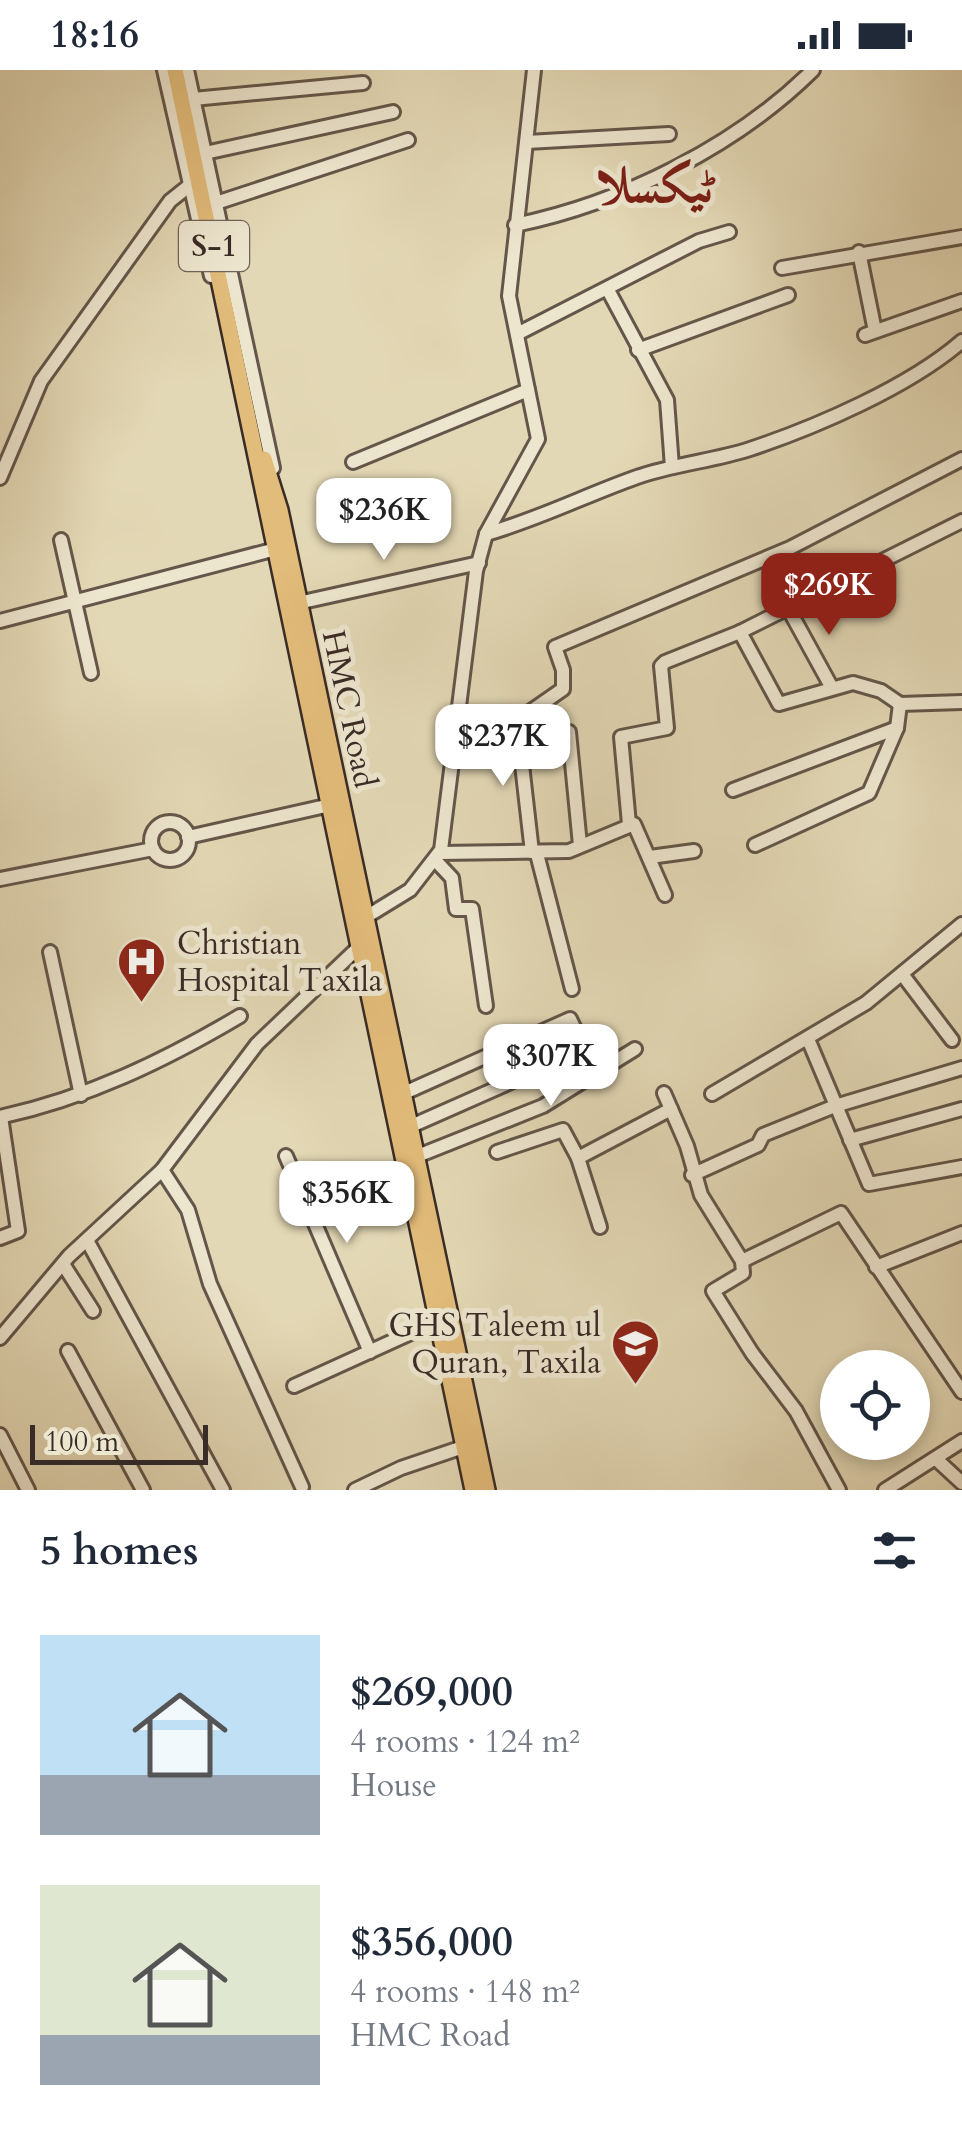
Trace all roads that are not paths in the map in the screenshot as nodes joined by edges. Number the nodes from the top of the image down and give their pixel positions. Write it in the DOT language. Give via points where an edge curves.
graph roads {
  1 [pos="164,70"];
  2 [pos="175,70"];
  3 [pos="187,70"];
  4 [pos="534,70"];
  5 [pos="813,70"];
  6 [pos="363,83"];
  7 [pos="193,99"];
  8 [pos="393,112"];
  9 [pos="669,134"];
  10 [pos="408,140"];
  11 [pos="527,142"];
  12 [pos="205,153"];
  13 [pos="190,185"];
  14 [pos="216,202"];
  15 [pos="515,225"];
  16 [pos="730,232"];
  17 [pos="962,236"];
  18 [pos="859,252"];
  19 [pos="782,268"];
  20 [pos="608,290"];
  21 [pos="788,295"];
  22 [pos="962,301"];
  23 [pos="516,334"];
  24 [pos="962,341"];
  25 [pos="638,350"];
  26 [pos="528,390"];
  27 [pos="962,459"];
  28 [pos="353,462"];
  29 [pos="672,468"];
  30 [pos="0,478"];
  31 [pos="272,511"];
  32 [pos="962,521"];
  33 [pos="486,534"];
  34 [pos="61,540"];
  35 [pos="272,550"];
  36 [pos="478,563"];
  37 [pos="76,602"];
  38 [pos="298,603"];
  39 [pos="788,608"];
  40 [pos="0,621"];
  41 [pos="740,632"];
  42 [pos="91,672"];
  43 [pos="832,688"];
  44 [pos="962,702"];
  45 [pos="900,704"];
  46 [pos="459,718"];
  47 [pos="517,721"];
  48 [pos="897,728"];
  49 [pos="569,732"];
  50 [pos="733,790"];
  51 [pos="334,804"];
  52 [pos="628,824"];
  53 [pos="188,837"];
  54 [pos="580,844"];
  55 [pos="756,845"];
  56 [pos="153,849"];
  57 [pos="694,851"];
  58 [pos="534,853"];
  59 [pos="437,856"];
  60 [pos="650,856"];
  61 [pos="0,879"];
  62 [pos="665,896"];
  63 [pos="366,918"];
  64 [pos="962,924"];
  65 [pos="363,943"];
  66 [pos="50,952"];
  67 [pos="902,974"];
  68 [pos="572,989"];
  69 [pos="486,1006"];
  70 [pos="240,1016"];
  71 [pos="808,1038"];
  72 [pos="952,1040"];
  73 [pos="635,1049"];
  74 [pos="962,1068"];
  75 [pos="664,1093"];
  76 [pos="402,1094"];
  77 [pos="712,1094"];
  78 [pos="81,1095"];
  79 [pos="835,1106"];
  80 [pos="671,1109"];
  81 [pos="962,1109"];
  82 [pos="0,1117"];
  83 [pos="409,1127"];
  84 [pos="850,1140"];
  85 [pos="497,1152"];
  86 [pos="286,1156"];
  87 [pos="415,1157"];
  88 [pos="578,1158"];
  89 [pos="962,1167"];
  90 [pos="162,1170"];
  91 [pos="692,1174"];
  92 [pos="600,1227"];
  93 [pos="962,1233"];
  94 [pos="0,1238"];
  95 [pos="88,1242"];
  96 [pos="742,1261"];
  97 [pos="63,1264"];
  98 [pos="876,1268"];
  99 [pos="93,1311"];
  100 [pos="436,1321"];
  101 [pos="0,1338"];
  102 [pos="68,1350"];
  103 [pos="370,1352"];
  104 [pos="294,1386"];
  105 [pos="962,1392"];
  106 [pos="0,1435"];
  107 [pos="962,1442"];
  108 [pos="464,1447"];
  109 [pos="936,1459"];
  110 [pos="962,1483"];
  111 [pos="302,1487"];
  112 [pos="28,1490"];
  113 [pos="143,1490"];
  114 [pos="223,1490"];
  115 [pos="355,1490"];
  116 [pos="472,1490"];
  117 [pos="486,1490"];
  118 [pos="839,1490"];
  119 [pos="885,1490"];
  1 -- 13 [label="street"];
  2 -- 31 [label="main road, HMC Road / S-1"];
  3 -- 7 [label="street"];
  4 -- 11 [label="street"];
  5 -- 15 [label="street" via="780,103 684,162 562,215"];
  6 -- 7 [label="street"];
  7 -- 12 [label="street"];
  8 -- 12 [label="street"];
  9 -- 11 [label="street"];
  10 -- 14 [label="street"];
  11 -- 15 [label="street"];
  12 -- 14 [label="street"];
  13 -- 30 [label="street" via="170,201 42,381"];
  13 -- 31 [label="street"];
  14 -- 31 [label="street"];
  15 -- 23 [label="street" via="508,296"];
  16 -- 20 [label="street" via="699,241"];
  17 -- 18 [label="street"];
  18 -- 19 [label="street"];
  18 -- 22 [label="street" via="870,333"];
  20 -- 23 [label="street"];
  20 -- 25 [label="street"];
  21 -- 25 [label="street"];
  23 -- 26 [label="street"];
  24 -- 29 [label="street" via="806,427 748,450"];
  25 -- 29 [label="street" via="667,400"];
  26 -- 28 [label="street"];
  26 -- 33 [label="street" via="538,439"];
  27 -- 47 [label="street" via="790,548 555,647 563,689"];
  29 -- 33 [label="street"];
  31 -- 35 [label="main road, HMC Road / S-1"];
  31 -- 38 [label="main road, HMC Road / S-1"];
  32 -- 39 [label="street"];
  33 -- 36 [label="street"];
  34 -- 37 [label="street"];
  35 -- 37 [label="street"];
  35 -- 51 [label="main road, HMC Road / S-1"];
  36 -- 38 [label="street"];
  36 -- 46 [label="street"];
  37 -- 40 [label="street"];
  37 -- 42 [label="street"];
  38 -- 51 [label="main road, HMC Road / S-1"];
  39 -- 41 [label="street"];
  39 -- 43 [label="street"];
  41 -- 43 [label="street" via="780,704"];
  41 -- 52 [label="street" via="661,666 668,728 621,737"];
  43 -- 45 [label="street" via="861,683"];
  44 -- 45 [label="street"];
  45 -- 48 [label="street"];
  46 -- 47 [label="street"];
  46 -- 59 [label="street"];
  47 -- 58 [label="street"];
  48 -- 50 [label="street"];
  48 -- 55 [label="street" via="864,798"];
  49 -- 54 [label="street"];
  51 -- 53 [label="street"];
  51 -- 63 [label="main road, HMC Road / S-1"];
  51 -- 65 [label="main road, HMC Road / S-1"];
  52 -- 54 [label="street"];
  52 -- 60 [label="street" via="639,829"];
  53 -- 56 [label="street" via="177,859 161,858"];
  53 -- 56 [label="street" via="182,826 166,822 154,831"];
  54 -- 58 [label="street"];
  56 -- 61 [label="street"];
  57 -- 60 [label="street"];
  58 -- 59 [label="street"];
  58 -- 68 [label="street"];
  59 -- 63 [label="street" via="410,890"];
  59 -- 69 [label="street" via="452,878 456,909 472,910"];
  60 -- 62 [label="street"];
  63 -- 65 [label="main road, HMC Road / S-1"];
  64 -- 67 [label="street"];
  65 -- 76 [label="main road, HMC Road / S-1"];
  65 -- 90 [label="street" via="256,1044"];
  65 -- 100 [label="main road, HMC Road / S-1"];
  66 -- 78 [label="street"];
  67 -- 71 [label="street"];
  67 -- 72 [label="street"];
  70 -- 78 [label="street"];
  71 -- 77 [label="street"];
  71 -- 79 [label="street"];
  73 -- 87 [label="street" via="543,1106"];
  74 -- 79 [label="street"];
  75 -- 80 [label="street"];
  76 -- 83 [label="main road, HMC Road / S-1"];
  76 -- 83 [label="street" via="570,1019 583,1046"];
  78 -- 82 [label="street"];
  79 -- 84 [label="street"];
  79 -- 91 [label="street" via="763,1134 758,1145"];
  80 -- 88 [label="street"];
  80 -- 91 [label="street"];
  81 -- 84 [label="street"];
  82 -- 94 [label="street" via="18,1231"];
  83 -- 87 [label="main road, HMC Road / S-1"];
  84 -- 89 [label="street" via="873,1186"];
  85 -- 88 [label="street" via="562,1130"];
  86 -- 103 [label="street"];
  87 -- 117 [label="main road, HMC Road / S-1"];
  88 -- 92 [label="street"];
  90 -- 95 [label="street"];
  90 -- 111 [label="street" via="188,1210 210,1284"];
  91 -- 96 [label="street"];
  93 -- 98 [label="street"];
  95 -- 97 [label="street"];
  95 -- 114 [label="street"];
  96 -- 98 [label="street" via="841,1213"];
  96 -- 118 [label="street" via="742,1273 713,1291 796,1411"];
  97 -- 99 [label="street"];
  97 -- 101 [label="street"];
  98 -- 105 [label="street"];
  100 -- 103 [label="street"];
  100 -- 108 [label="main road, HMC Road / S-1"];
  102 -- 113 [label="street"];
  103 -- 104 [label="street"];
  106 -- 112 [label="street"];
  107 -- 109 [label="street"];
  108 -- 115 [label="street"];
  108 -- 116 [label="main road, HMC Road / S-1"];
  109 -- 110 [label="street"];
  109 -- 119 [label="street"];
}
